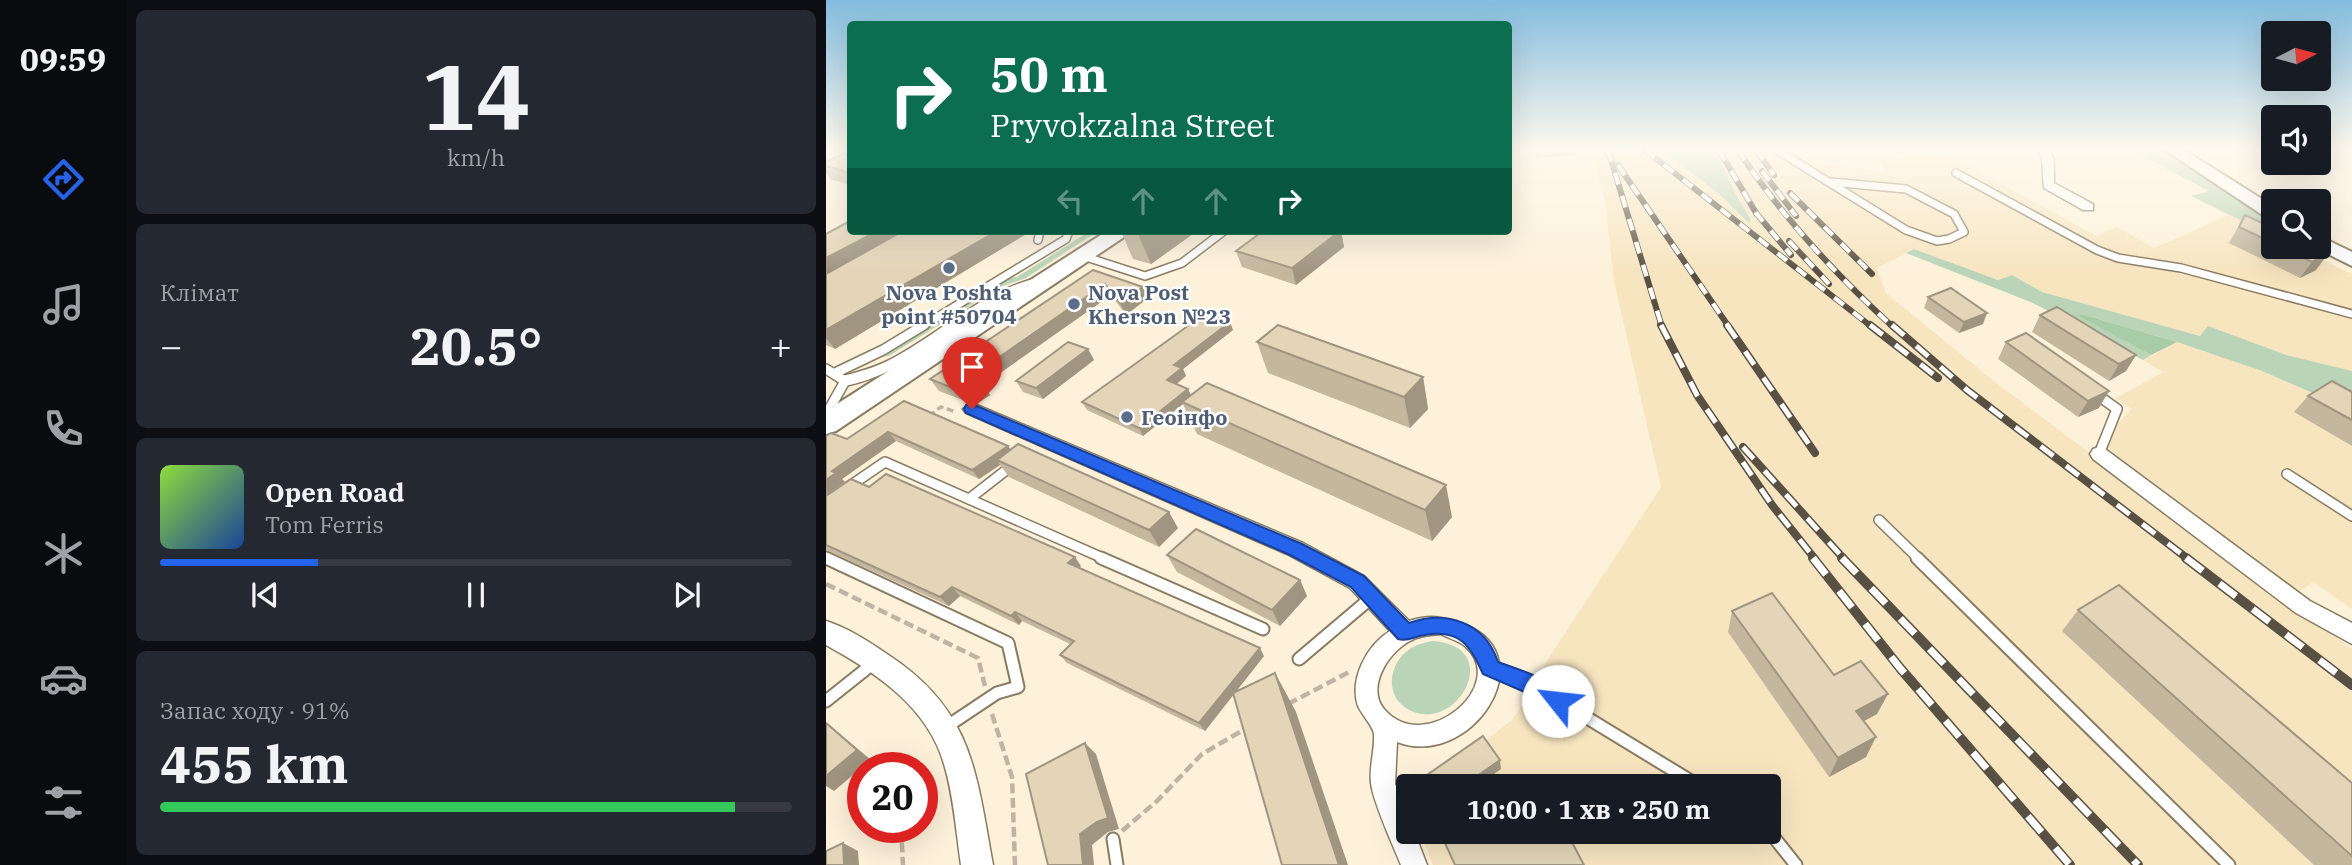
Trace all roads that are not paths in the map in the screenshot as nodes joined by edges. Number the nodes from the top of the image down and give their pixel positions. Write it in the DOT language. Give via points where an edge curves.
graph roads {
  1 [pos="1844,190"];
  2 [pos="1909,190"];
  3 [pos="1988,190"];
  4 [pos="2058,190"];
  5 [pos="2238,190"];
  6 [pos="2261,206"];
  7 [pos="2088,207"];
  8 [pos="1039,235"];
  9 [pos="1068,235"];
  10 [pos="1115,235"];
  11 [pos="1219,235"];
  12 [pos="1038,240"];
  13 [pos="1099,244"];
  14 [pos="2331,249"];
  15 [pos="2352,260"];
  16 [pos="1053,276"];
  17 [pos="2352,314"];
  18 [pos="835,375"];
  19 [pos="2084,386"];
  20 [pos="972,409"];
  21 [pos="826,415"];
  22 [pos="826,424"];
  23 [pos="2099,454"];
  24 [pos="1022,458"];
  25 [pos="2287,474"];
  26 [pos="836,496"];
  27 [pos="969,499"];
  28 [pos="2352,516"];
  29 [pos="1879,520"];
  30 [pos="826,558"];
  31 [pos="1373,597"];
  32 [pos="1263,629"];
  33 [pos="826,632"];
  34 [pos="1405,632"];
  35 [pos="2352,634"];
  36 [pos="1299,659"];
  37 [pos="877,661"];
  38 [pos="1490,668"];
  39 [pos="826,701"];
  40 [pos="1386,727"];
  41 [pos="945,728"];
  42 [pos="1679,774"];
  43 [pos="1113,839"];
  44 [pos="1779,844"];
  45 [pos="977,865"];
  46 [pos="1117,865"];
  47 [pos="1414,865"];
  48 [pos="1796,865"];
  49 [pos="2229,865"];
  1 -- 2 [label="lane" via="1908,231 1936,241 1964,232 1954,214"];
  3 -- 17 [label="lane" via="2118,258 2181,268"];
  4 -- 7 [label="street"];
  5 -- 6 [label="main road"];
  8 -- 12 [label="lane"];
  9 -- 18 [label="lane"];
  10 -- 13 [label="main road"];
  11 -- 13 [label="lane" via="1182,262 1145,276"];
  13 -- 16 [label="main road"];
  14 -- 15 [label="main road"];
  16 -- 18 [label="street" via="999,296 880,372 864,379"];
  16 -- 22 [label="main road"];
  18 -- 21 [label="lane" via="836,403"];
  19 -- 23 [label="lane" via="2117,409"];
  20 -- 31 [label="street" via="1296,550 1357,582"];
  23 -- 35 [label="street" via="2303,607"];
  24 -- 27 [label="lane"];
  25 -- 28 [label="lane"];
  26 -- 27 [label="lane" via="885,462"];
  27 -- 32 [label="lane"];
  29 -- 49 [label="lane"];
  30 -- 41 [label="lane" via="1008,643 1018,687 988,699"];
  31 -- 34 [label="street"];
  31 -- 36 [label="lane"];
  33 -- 37 [label="street"];
  34 -- 38 [label="street" via="1423,626 1460,629 1485,651"];
  34 -- 40 [label="street" via="1376,658 1368,676 1367,695 1373,713"];
  37 -- 39 [label="lane"];
  37 -- 41 [label="street" via="907,681"];
  38 -- 40 [label="street" via="1480,705 1466,721 1425,737"];
  38 -- 42 [label="lane" via="1535,686"];
  40 -- 47 [label="street" via="1383,784"];
  41 -- 45 [label="street" via="959,765"];
  43 -- 46 [label="lane"];
  44 -- 48 [label="lane"];
}
